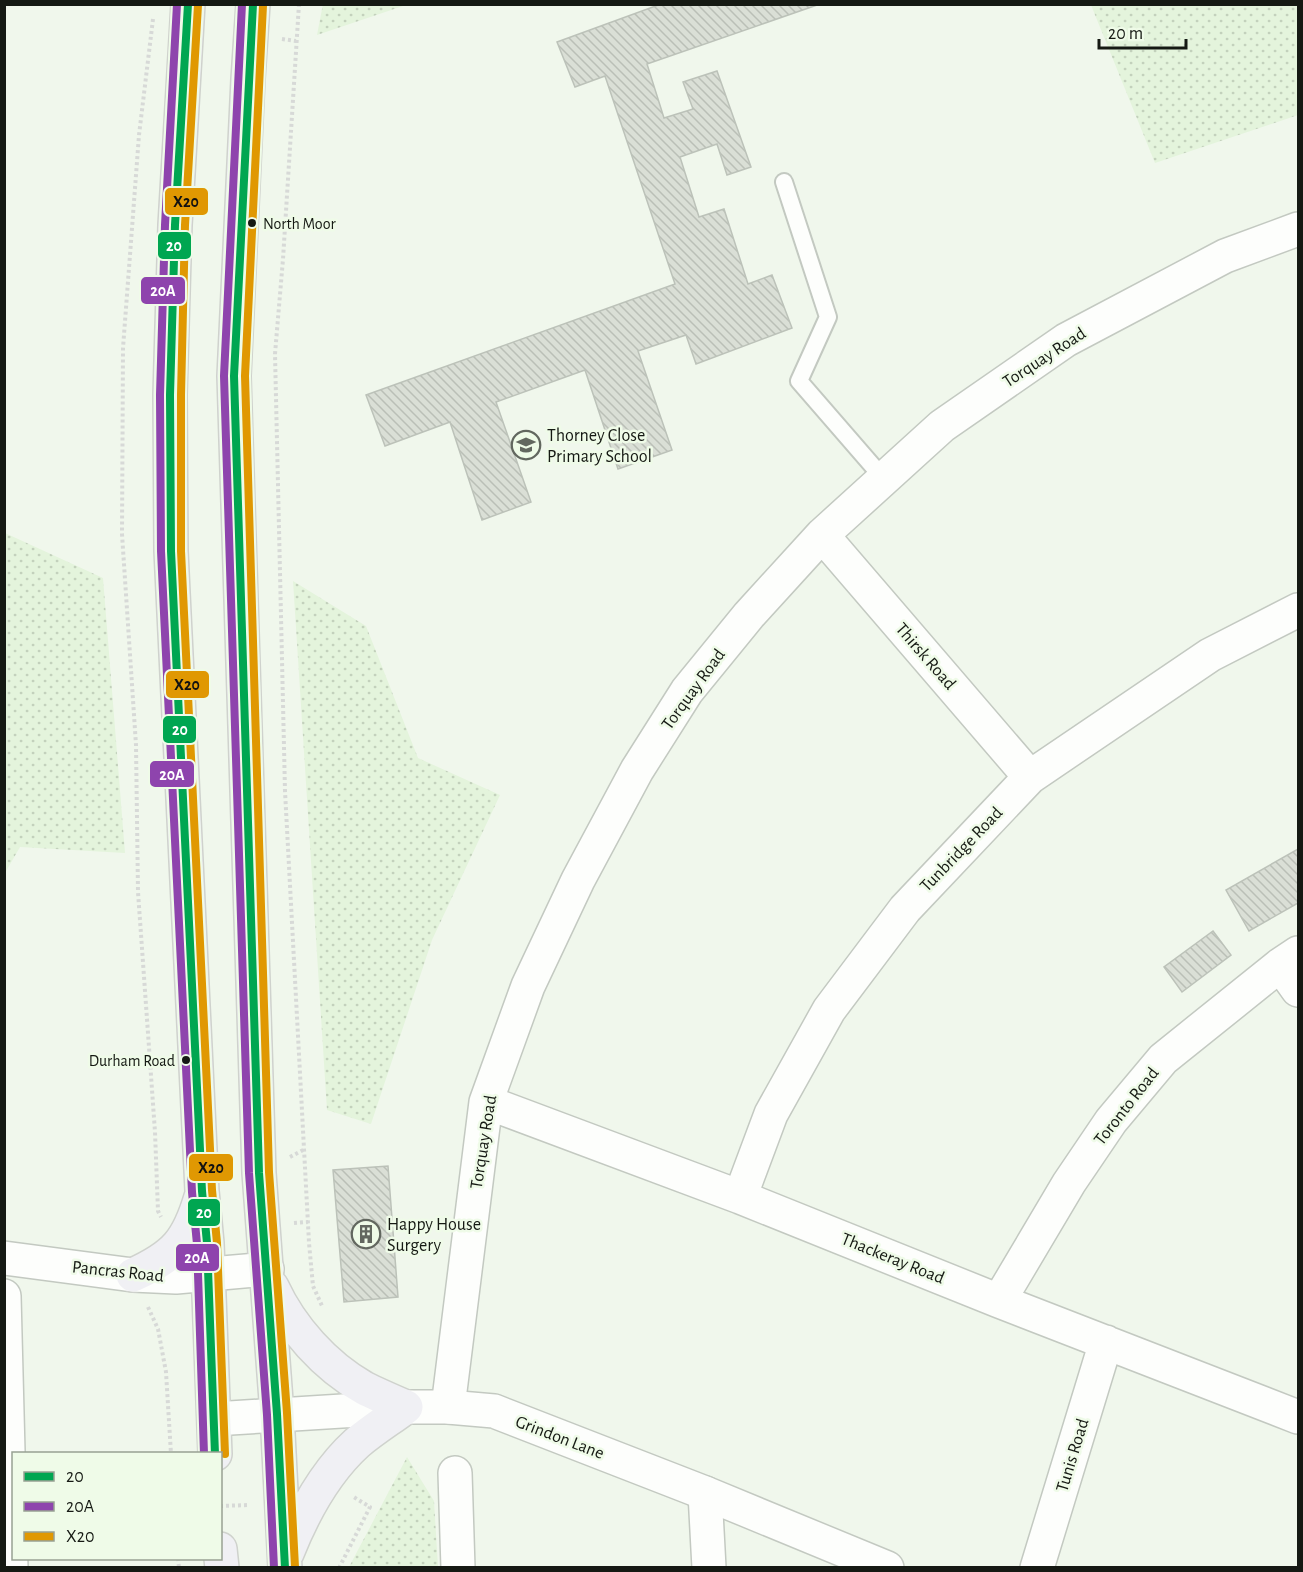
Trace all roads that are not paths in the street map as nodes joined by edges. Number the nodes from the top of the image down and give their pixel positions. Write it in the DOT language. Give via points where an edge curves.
graph roads {
  1 [pos="188,4"];
  2 [pos="253,4"];
  3 [pos="784,182"];
  4 [pos="1299,229"];
  5 [pos="884,479"];
  6 [pos="822,535"];
  7 [pos="1299,610"];
  8 [pos="1030,777"];
  9 [pos="1292,969"];
  10 [pos="486,1102"];
  11 [pos="202,1191"];
  12 [pos="740,1197"];
  13 [pos="4,1258"];
  14 [pos="267,1273"];
  15 [pos="133,1275"];
  16 [pos="207,1275"];
  17 [pos="4,1296"];
  18 [pos="999,1301"];
  19 [pos="1106,1342"];
  20 [pos="406,1407"];
  21 [pos="448,1407"];
  22 [pos="277,1414"];
  23 [pos="1299,1417"];
  24 [pos="213,1419"];
  25 [pos="215,1452"];
  26 [pos="455,1473"];
  27 [pos="705,1493"];
  28 [pos="285,1563"];
  29 [pos="11,1568"];
  30 [pos="458,1568"];
  31 [pos="709,1568"];
  32 [pos="887,1568"];
  33 [pos="1037,1568"];
  1 -- 11 [label="highway" via="175,225 171,551"];
  2 -- 14 [label="highway" via="234,376 259,1161"];
  3 -- 5 [label="lane" via="828,317 798,381"];
  4 -- 5 [label="street, Torquay Road" via="1225,256 1066,340 942,426"];
  5 -- 6 [label="street, Torquay Road"];
  6 -- 8 [label="street, Thirsk Road"];
  6 -- 10 [label="street, Torquay Road" via="687,691 637,770 578,880 528,986"];
  7 -- 8 [label="street, Tunbridge Road" via="1210,656"];
  8 -- 12 [label="street, Tunbridge Road" via="905,909 829,1010 771,1114"];
  9 -- 18 [label="street, Toronto Road" via="1163,1059 1111,1121"];
  10 -- 12 [label="street, Thackeray Road"];
  10 -- 21 [label="street, Torquay Road" via="465,1196"];
  11 -- 15 [label="highway" via="194,1219 180,1245 153,1266"];
  11 -- 16 [label="highway"];
  12 -- 18 [label="street, Thackeray Road"];
  13 -- 15 [label="street, Pancras Road"];
  14 -- 16 [label="street, Pancras Road"];
  14 -- 20 [label="highway" via="292,1323 325,1359 363,1388"];
  14 -- 22 [label="highway"];
  15 -- 16 [label="street, Pancras Road"];
  16 -- 24 [label="highway"];
  17 -- 29 [label="street"];
  18 -- 19 [label="street, Thackeray Road"];
  19 -- 23 [label="street, Thackeray Road"];
  19 -- 33 [label="street, Tunis Road"];
  20 -- 21 [label="street, Grindon Lane"];
  20 -- 22 [label="street, Grindon Lane"];
  20 -- 28 [label="highway" via="357,1443 325,1479 301,1519"];
  21 -- 27 [label="street, Grindon Lane" via="494,1411"];
  22 -- 24 [label="street, Grindon Lane"];
  22 -- 28 [label="highway"];
  24 -- 25 [label="highway"];
  26 -- 30 [label="street"];
  27 -- 31 [label="street"];
  27 -- 32 [label="street, Grindon Lane"];
}
